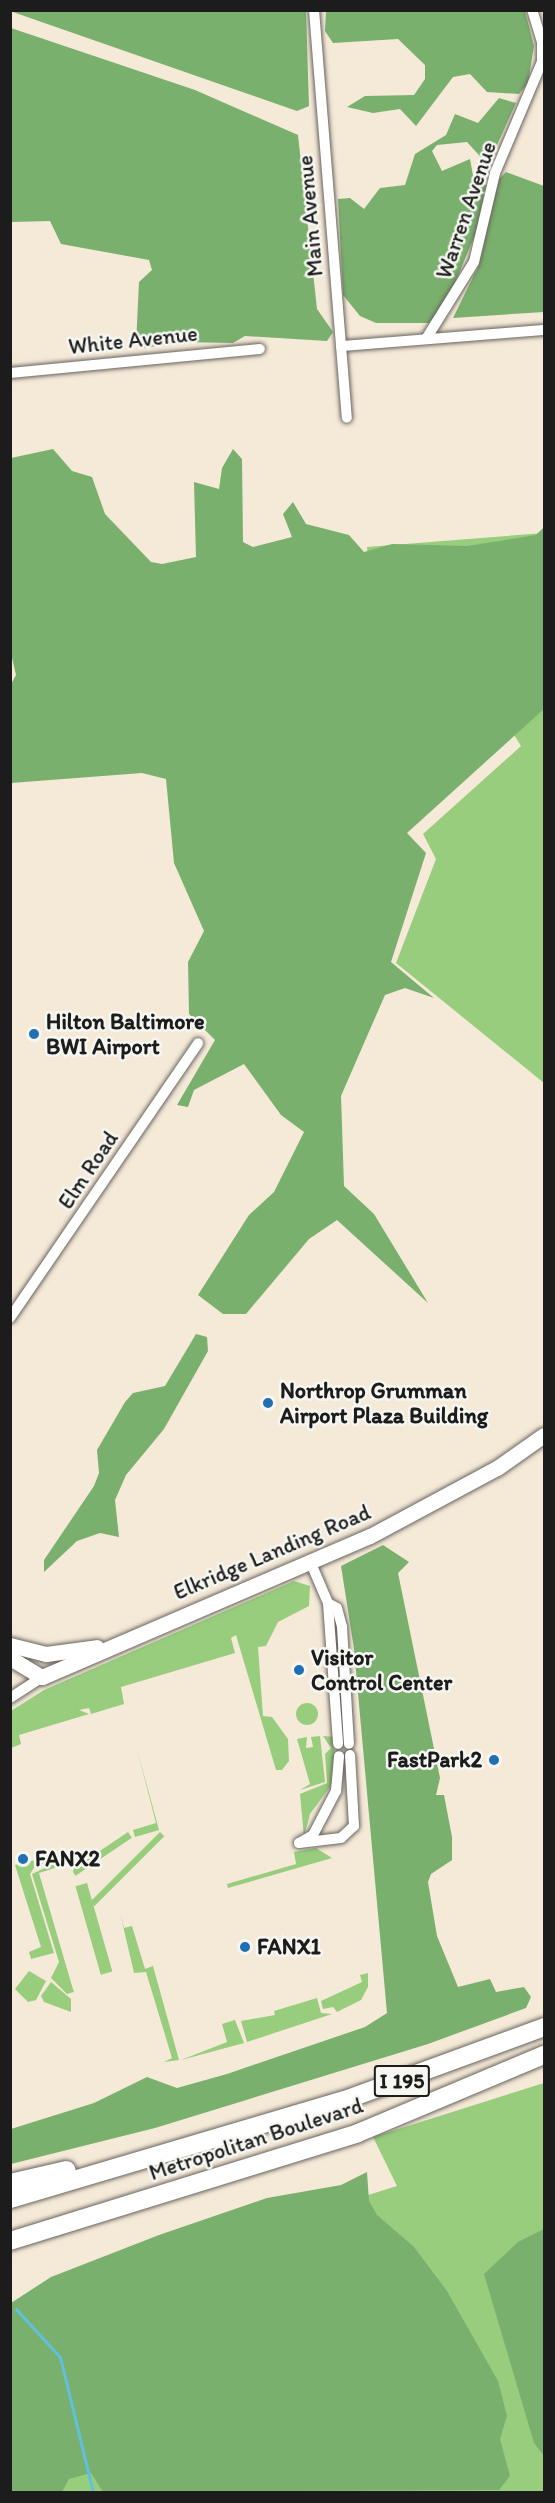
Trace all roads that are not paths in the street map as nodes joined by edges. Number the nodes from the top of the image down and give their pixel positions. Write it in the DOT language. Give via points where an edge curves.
graph roads {
  1 [pos="314,10"];
  2 [pos="532,10"];
  3 [pos="544,330"];
  4 [pos="426,339"];
  5 [pos="341,346"];
  6 [pos="260,349"];
  7 [pos="10,373"];
  8 [pos="347,418"];
  9 [pos="198,1043"];
  10 [pos="10,1318"];
  11 [pos="544,1435"];
  12 [pos="310,1562"];
  13 [pos="10,1645"];
  14 [pos="112,1645"];
  15 [pos="10,1658"];
  16 [pos="42,1677"];
  17 [pos="10,1698"];
  18 [pos="344,1750"];
  19 [pos="544,2027"];
  20 [pos="544,2055"];
  21 [pos="256,2126"];
  22 [pos="10,2183"];
  23 [pos="10,2199"];
  24 [pos="98,2216"];
  25 [pos="10,2241"];
  26 [pos="10,2250"];
  1 -- 5 [label="street, Main Avenue"];
  2 -- 4 [label="street, Warren Avenue" via="543,52 495,173 474,262"];
  3 -- 4 [label="street"];
  4 -- 5 [label="street"];
  5 -- 8 [label="street, Main Avenue"];
  6 -- 7 [label="street, White Avenue"];
  9 -- 10 [label="street, Elm Road"];
  11 -- 12 [label="main road, Elkridge Landing Road" via="434,1504"];
  12 -- 14 [label="main road, Elkridge Landing Road"];
  12 -- 18 [label="street" via="328,1603"];
  13 -- 14 [label="main road" via="46,1654"];
  14 -- 16 [label="main road, Elkridge Landing Road"];
  15 -- 16 [label="main road"];
  16 -- 17 [label="street, Elkridge Landing Road"];
  18 -- 18 [label="street" via="336,1791 313,1835 299,1843 338,1839 354,1826"];
  19 -- 21 [label="highway, Metropolitan Boulevard / I 195" via="425,2073"];
  20 -- 24 [label="highway, Metropolitan Boulevard / I 195" via="358,2133"];
  21 -- 22 [label="highway"];
  21 -- 23 [label="highway, Metropolitan Boulevard / I 195"];
  24 -- 25 [label="highway, Metropolitan Boulevard / I 195"];
  24 -- 26 [label="highway"];
}
